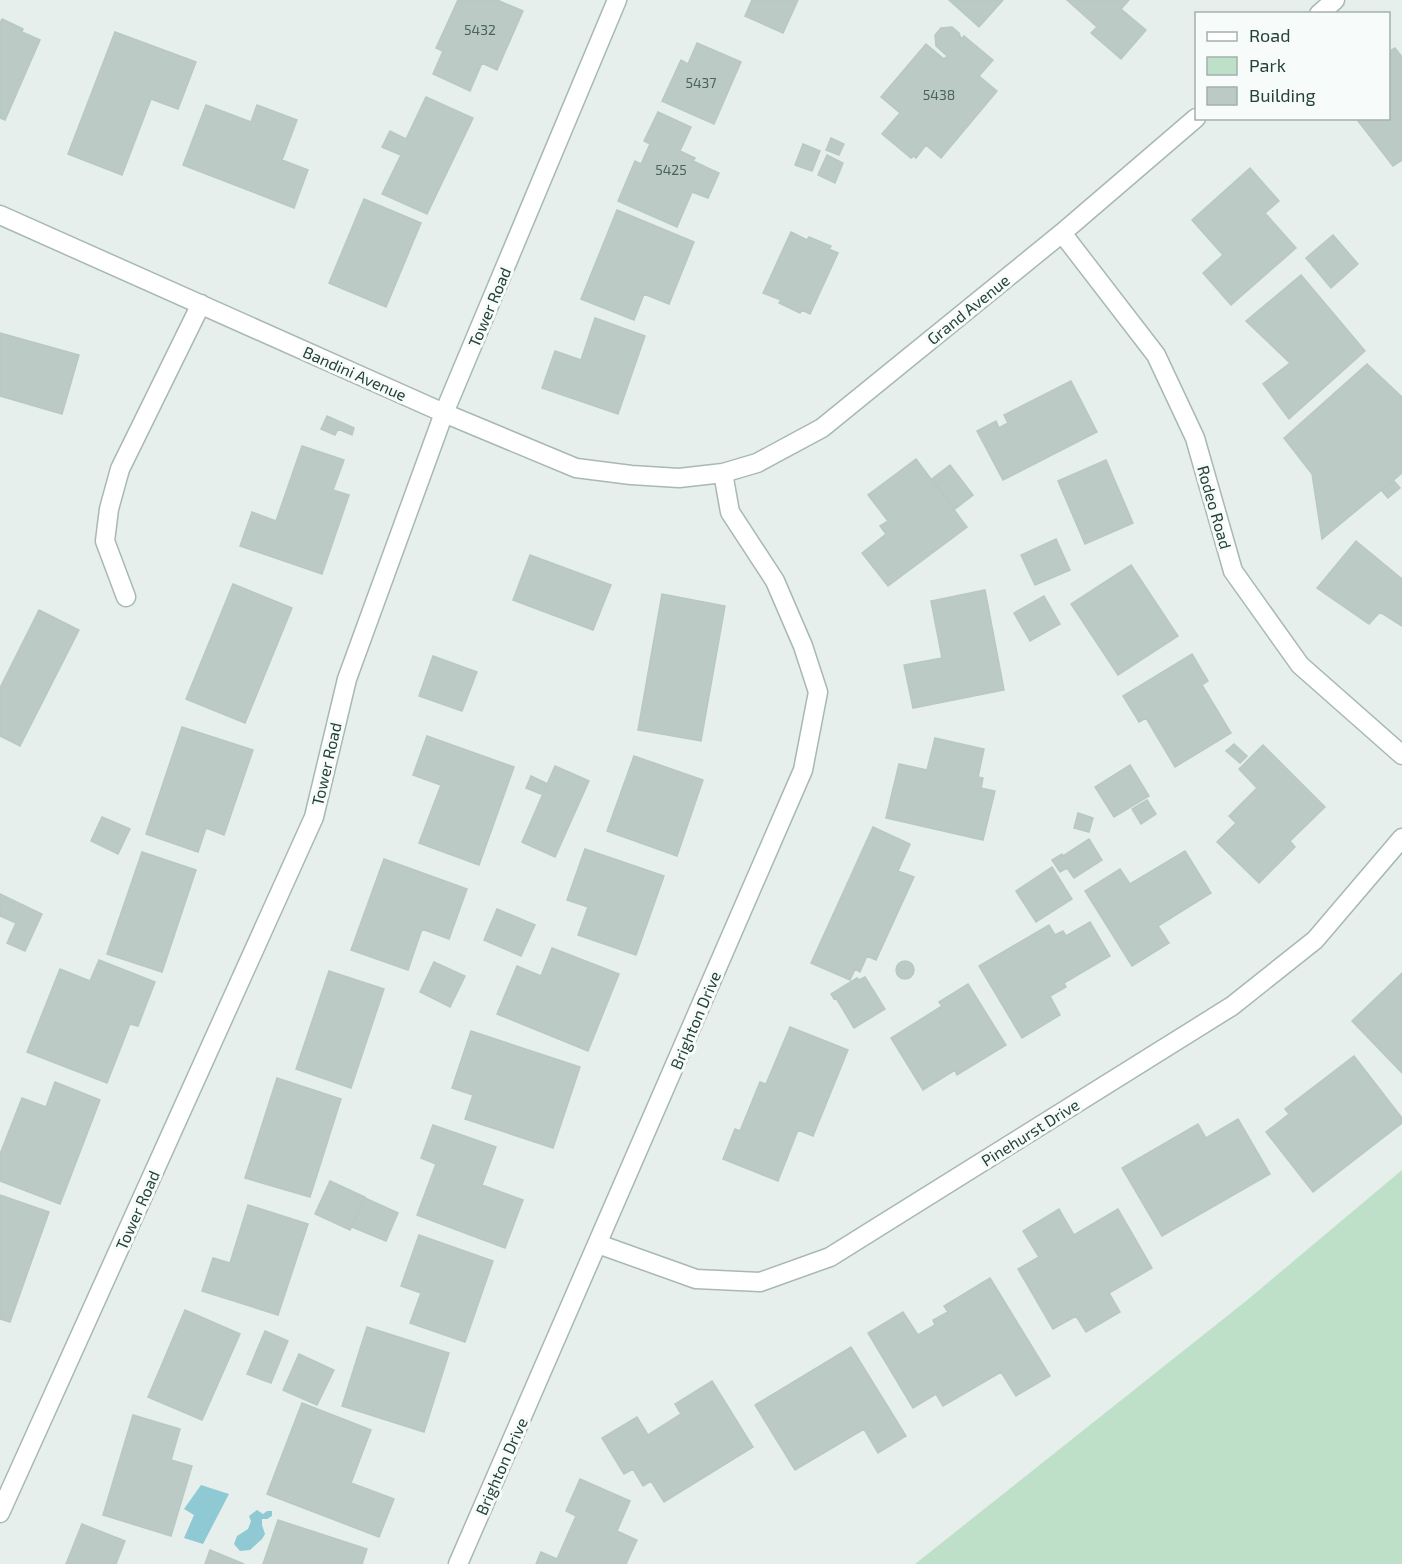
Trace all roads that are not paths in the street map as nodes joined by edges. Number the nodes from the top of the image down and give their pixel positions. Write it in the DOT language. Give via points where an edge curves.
graph roads {
  1 [pos="617,0"];
  2 [pos="1335,0"];
  3 [pos="1321,12"];
  4 [pos="1195,120"];
  5 [pos="0,215"];
  6 [pos="1062,233"];
  7 [pos="201,304"];
  8 [pos="444,413"];
  9 [pos="723,473"];
  10 [pos="126,597"];
  11 [pos="1402,754"];
  12 [pos="1402,838"];
  13 [pos="598,1244"];
  14 [pos="0,1514"];
  15 [pos="458,1564"];
  1 -- 8 [label="street, Tower Road"];
  2 -- 3 [label="street"];
  4 -- 6 [label="street, Grand Avenue"];
  5 -- 7 [label="street, Bandini Avenue"];
  6 -- 9 [label="street, Grand Avenue" via="822,428 757,463"];
  6 -- 11 [label="street, Rodeo Road" via="1156,355 1195,438 1233,571 1300,665"];
  7 -- 8 [label="street, Bandini Avenue"];
  7 -- 10 [label="street" via="120,469 109,509 105,541"];
  8 -- 9 [label="street, Bandini Avenue" via="576,468 679,478"];
  8 -- 14 [label="street, Tower Road" via="347,679 314,817"];
  9 -- 13 [label="street, Brighton Drive" via="730,512 775,581 818,692 803,770"];
  12 -- 13 [label="street, Pinehurst Drive" via="1315,940 1232,1006 830,1257 760,1282 696,1279"];
  13 -- 15 [label="street, Brighton Drive"];
}
